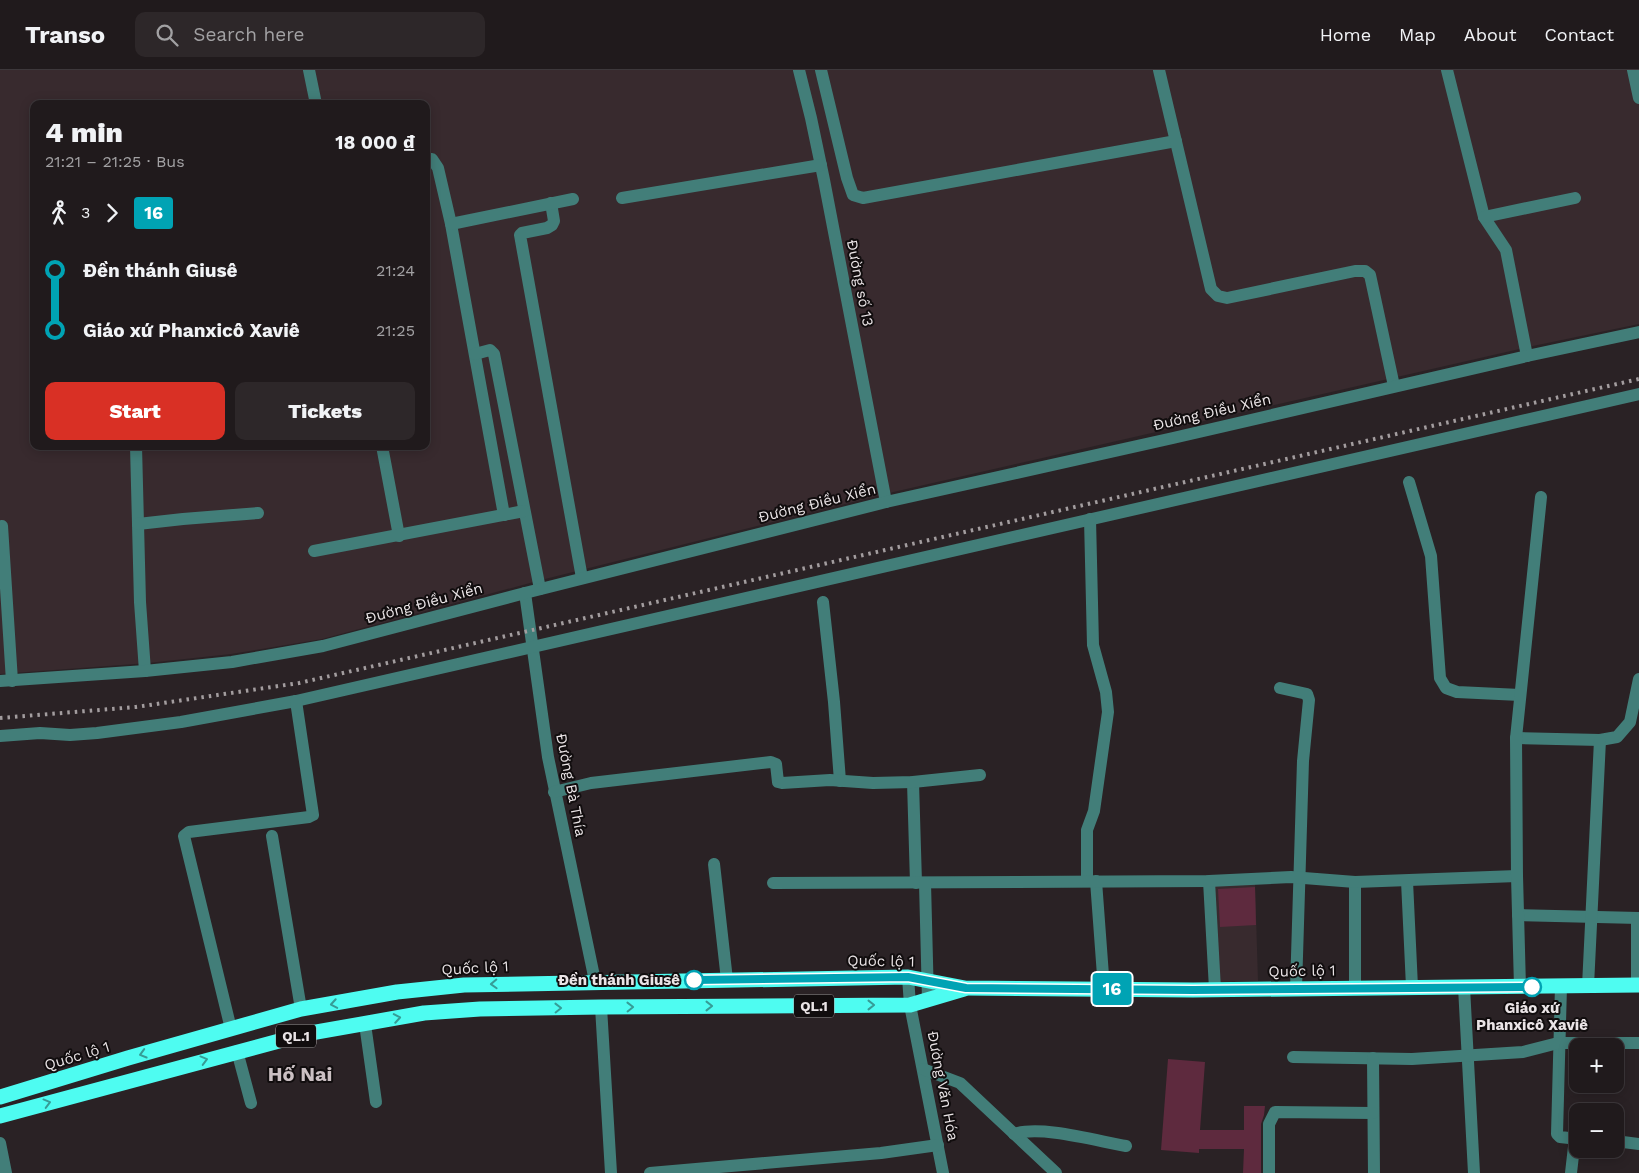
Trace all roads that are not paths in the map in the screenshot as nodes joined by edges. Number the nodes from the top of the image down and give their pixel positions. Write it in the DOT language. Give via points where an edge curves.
graph roads {
  1 [pos="309,70"];
  2 [pos="799,70"];
  3 [pos="821,70"];
  4 [pos="1159,70"];
  5 [pos="1447,70"];
  6 [pos="1632,70"];
  7 [pos="1638,93"];
  8 [pos="315,100"];
  9 [pos="1176,141"];
  10 [pos="430,159"];
  11 [pos="821,165"];
  12 [pos="573,198"];
  13 [pos="622,198"];
  14 [pos="1575,198"];
  15 [pos="551,203"];
  16 [pos="1484,216"];
  17 [pos="451,224"];
  18 [pos="1639,332"];
  19 [pos="475,354"];
  20 [pos="1527,356"];
  21 [pos="1394,386"];
  22 [pos="1639,394"];
  23 [pos="136,450"];
  24 [pos="383,450"];
  25 [pos="1409,482"];
  26 [pos="1541,497"];
  27 [pos="886,502"];
  28 [pos="524,511"];
  29 [pos="258,513"];
  30 [pos="504,515"];
  31 [pos="1090,519"];
  32 [pos="138,524"];
  33 [pos="2,526"];
  34 [pos="399,536"];
  35 [pos="314,551"];
  36 [pos="582,578"];
  37 [pos="540,589"];
  38 [pos="525,593"];
  39 [pos="823,602"];
  40 [pos="533,647"];
  41 [pos="145,670"];
  42 [pos="1639,679"];
  43 [pos="6,681"];
  44 [pos="1280,688"];
  45 [pos="1520,695"];
  46 [pos="296,701"];
  47 [pos="0,736"];
  48 [pos="1516,738"];
  49 [pos="1600,740"];
  50 [pos="980,775"];
  51 [pos="840,780"];
  52 [pos="913,782"];
  53 [pos="554,792"];
  54 [pos="272,836"];
  55 [pos="714,864"];
  56 [pos="1517,876"];
  57 [pos="1301,878"];
  58 [pos="1092,881"];
  59 [pos="1208,881"];
  60 [pos="1407,881"];
  61 [pos="1355,882"];
  62 [pos="773,883"];
  63 [pos="920,883"];
  64 [pos="1518,915"];
  65 [pos="1590,915"];
  66 [pos="1638,918"];
  67 [pos="908,977"];
  68 [pos="726,980"];
  69 [pos="929,981"];
  70 [pos="595,982"];
  71 [pos="1638,985"];
  72 [pos="1561,986"];
  73 [pos="1588,986"];
  74 [pos="1412,987"];
  75 [pos="1464,987"];
  76 [pos="1520,987"];
  77 [pos="966,988"];
  78 [pos="1296,988"];
  79 [pos="1355,988"];
  80 [pos="1104,989"];
  81 [pos="1215,989"];
  82 [pos="928,1000"];
  83 [pos="910,1005"];
  84 [pos="600,1007"];
  85 [pos="301,1009"];
  86 [pos="365,1024"];
  87 [pos="231,1029"];
  88 [pos="1639,1043"];
  89 [pos="1558,1044"];
  90 [pos="238,1051"];
  91 [pos="1468,1056"];
  92 [pos="1293,1057"];
  93 [pos="1373,1058"];
  94 [pos="923,1069"];
  95 [pos="0,1097"];
  96 [pos="376,1102"];
  97 [pos="250,1103"];
  98 [pos="1373,1114"];
  99 [pos="0,1116"];
  100 [pos="1014,1134"];
  101 [pos="1569,1138"];
  102 [pos="0,1143"];
  103 [pos="1624,1143"];
  104 [pos="1639,1144"];
  105 [pos="938,1145"];
  106 [pos="1126,1146"];
  107 [pos="1573,1158"];
  108 [pos="6,1173"];
  109 [pos="611,1173"];
  110 [pos="650,1173"];
  111 [pos="943,1173"];
  112 [pos="1056,1173"];
  113 [pos="1269,1173"];
  114 [pos="1374,1173"];
  115 [pos="1474,1173"];
  116 [pos="1571,1173"];
  1 -- 8 [label="street"];
  2 -- 11 [label="street, Đường số 13"];
  3 -- 9 [label="street" via="847,178 853,195 863,198"];
  4 -- 9 [label="street"];
  5 -- 16 [label="street"];
  6 -- 7 [label="street"];
  9 -- 21 [label="street" via="1211,289 1218,296 1227,298 1365,271 1370,275"];
  10 -- 17 [label="street" via="438,168"];
  11 -- 13 [label="street"];
  11 -- 27 [label="street, Đường số 13"];
  12 -- 15 [label="street"];
  14 -- 16 [label="street"];
  15 -- 17 [label="street"];
  15 -- 36 [label="street" via="552,225 520,236"];
  16 -- 20 [label="street" via="1506,250"];
  17 -- 19 [label="street"];
  18 -- 20 [label="street, Đường Điều Xiển"];
  19 -- 28 [label="street" via="490,350 494,354"];
  19 -- 30 [label="street"];
  20 -- 21 [label="street, Đường Điều Xiển"];
  21 -- 27 [label="street, Đường Điều Xiển"];
  22 -- 31 [label="street"];
  23 -- 32 [label="street"];
  24 -- 34 [label="street"];
  25 -- 45 [label="street" via="1431,556 1440,678 1446,688 1457,692"];
  26 -- 45 [label="street"];
  27 -- 36 [label="street, Đường Điều Xiển"];
  28 -- 30 [label="street"];
  28 -- 37 [label="street"];
  29 -- 32 [label="street"];
  30 -- 34 [label="street"];
  31 -- 40 [label="street"];
  31 -- 58 [label="street" via="1093,645 1108,712 1094,811 1086,830"];
  32 -- 41 [label="street"];
  33 -- 43 [label="street"];
  34 -- 35 [label="street"];
  36 -- 37 [label="street, Đường Điều Xiển"];
  37 -- 38 [label="street, Đường Điều Xiển"];
  38 -- 40 [label="street, Đường Bà Thía"];
  38 -- 41 [label="street, Đường Điều Xiển" via="324,646 232,662"];
  39 -- 51 [label="street"];
  40 -- 46 [label="street"];
  40 -- 53 [label="street, Đường Bà Thía"];
  41 -- 43 [label="street, Đường Điều Xiển"];
  42 -- 49 [label="street" via="1630,722 1617,737"];
  44 -- 57 [label="street" via="1307,694 1310,700 1303,761"];
  45 -- 48 [label="street"];
  46 -- 47 [label="street" via="97,734"];
  46 -- 87 [label="street" via="313,815 189,832 184,836"];
  48 -- 49 [label="street"];
  48 -- 56 [label="street"];
  49 -- 65 [label="street"];
  50 -- 52 [label="street"];
  51 -- 52 [label="street"];
  51 -- 53 [label="street" via="778,782 776,764 771,762 591,783"];
  52 -- 63 [label="street"];
  53 -- 70 [label="street, Đường Bà Thía"];
  54 -- 85 [label="street"];
  55 -- 68 [label="street"];
  56 -- 60 [label="street"];
  56 -- 64 [label="street"];
  57 -- 59 [label="street"];
  57 -- 61 [label="street"];
  57 -- 78 [label="street"];
  58 -- 59 [label="street"];
  58 -- 63 [label="street"];
  58 -- 80 [label="street"];
  59 -- 81 [label="street"];
  60 -- 61 [label="street"];
  60 -- 74 [label="street"];
  61 -- 79 [label="street"];
  62 -- 63 [label="street"];
  63 -- 69 [label="street"];
  64 -- 65 [label="street"];
  64 -- 76 [label="street"];
  65 -- 66 [label="street"];
  65 -- 73 [label="street"];
  66 -- 71 [label="street"];
  67 -- 68 [label="highway, Quốc lộ 1 / QL.1"];
  67 -- 69 [label="highway, Quốc lộ 1 / QL.1"];
  67 -- 83 [label="street, Đường Văn Hóa"];
  68 -- 70 [label="highway, Quốc lộ 1 / QL.1"];
  69 -- 77 [label="highway, Quốc lộ 1 / QL.1"];
  69 -- 82 [label="street"];
  70 -- 84 [label="highway"];
  70 -- 85 [label="highway, Quốc lộ 1 / QL.1, one-way" via="464,985 397,992"];
  71 -- 73 [label="highway, Quốc lộ 1 / QL.1"];
  72 -- 73 [label="highway, Quốc lộ 1 / QL.1"];
  72 -- 76 [label="highway, Quốc lộ 1 / QL.1"];
  72 -- 89 [label="street"];
  74 -- 75 [label="highway, Quốc lộ 1 / QL.1"];
  74 -- 79 [label="highway, Quốc lộ 1 / QL.1"];
  75 -- 76 [label="highway, Quốc lộ 1 / QL.1"];
  75 -- 91 [label="street"];
  77 -- 80 [label="highway, Quốc lộ 1 / QL.1"];
  77 -- 82 [label="highway, Quốc lộ 1 / QL.1"];
  78 -- 79 [label="highway, Quốc lộ 1 / QL.1"];
  78 -- 81 [label="highway, Quốc lộ 1 / QL.1"];
  80 -- 81 [label="highway, Quốc lộ 1 / QL.1"];
  82 -- 83 [label="highway, Quốc lộ 1 / QL.1"];
  84 -- 83 [label="highway, Quốc lộ 1 / QL.1, one-way"];
  83 -- 94 [label="street, Đường Văn Hóa"];
  86 -- 84 [label="highway, Quốc lộ 1 / QL.1, one-way" via="424,1013"];
  84 -- 109 [label="street"];
  85 -- 87 [label="highway, Quốc lộ 1 / QL.1"];
  86 -- 90 [label="highway, Quốc lộ 1 / QL.1" via="304,1034"];
  86 -- 96 [label="street"];
  87 -- 95 [label="highway, Quốc lộ 1 / QL.1, one-way"];
  88 -- 89 [label="street"];
  89 -- 91 [label="street" via="1523,1052"];
  89 -- 101 [label="street" via="1557,1134"];
  90 -- 97 [label="street"];
  99 -- 90 [label="highway, Quốc lộ 1 / QL.1, one-way"];
  91 -- 93 [label="street"];
  91 -- 115 [label="street"];
  92 -- 93 [label="street"];
  93 -- 98 [label="street"];
  94 -- 100 [label="street" via="960,1083"];
  94 -- 105 [label="street, Đường Văn Hóa"];
  98 -- 113 [label="street" via="1275,1112 1269,1124"];
  98 -- 114 [label="street"];
  100 -- 106 [label="street" via="1039,1131"];
  100 -- 112 [label="street"];
  102 -- 108 [label="street"];
  103 -- 104 [label="street"];
  105 -- 110 [label="street"];
  105 -- 111 [label="street, Đường Văn Hóa"];
  107 -- 116 [label="street"];
}
